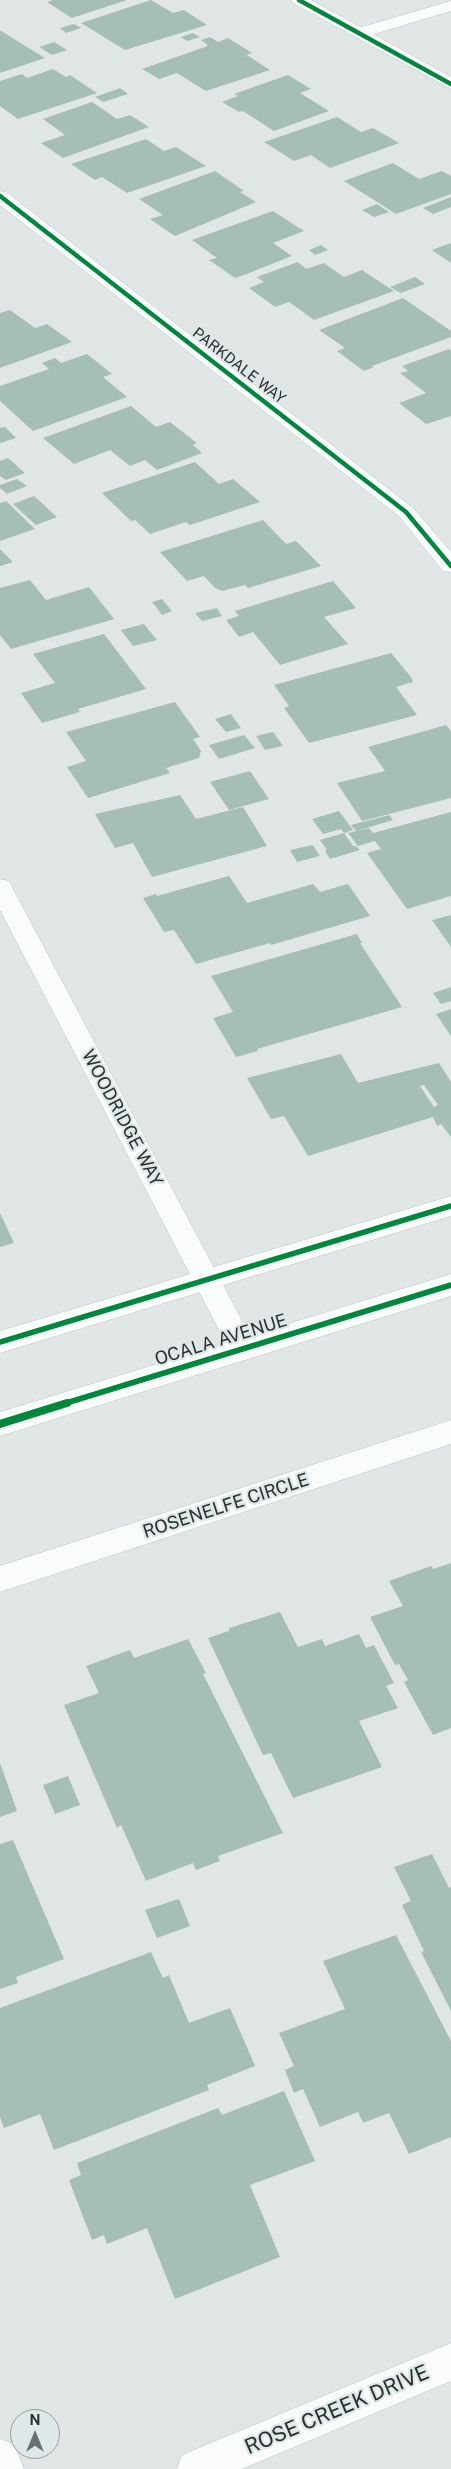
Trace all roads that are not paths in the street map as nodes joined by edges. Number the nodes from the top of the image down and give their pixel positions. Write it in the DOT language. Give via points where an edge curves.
graph roads {
  1 [pos="300,0"];
  2 [pos="451,6"];
  3 [pos="360,33"];
  4 [pos="451,84"];
  5 [pos="0,196"];
  6 [pos="451,566"];
  7 [pos="0,888"];
  8 [pos="451,1206"];
  9 [pos="206,1280"];
  10 [pos="451,1285"];
  11 [pos="0,1342"];
  12 [pos="243,1349"];
  13 [pos="0,1424"];
  14 [pos="451,1432"];
  15 [pos="0,1579"];
  16 [pos="451,2362"];
  17 [pos="0,2458"];
  18 [pos="5,2469"];
  19 [pos="196,2469"];
  1 -- 3 [label="street"];
  2 -- 3 [label="street"];
  3 -- 4 [label="street"];
  5 -- 6 [label="street, PARKDALE WAY" via="406,512"];
  7 -- 9 [label="street, WOODRIDGE WAY"];
  8 -- 9 [label="street"];
  9 -- 11 [label="street"];
  9 -- 12 [label="street, WOODRIDGE WAY"];
  10 -- 12 [label="street, OCALA AVENUE"];
  12 -- 13 [label="street, OCALA AVENUE"];
  14 -- 15 [label="street, ROSENELFE CIRCLE"];
  16 -- 19 [label="street, ROSE CREEK DRIVE"];
  17 -- 18 [label="street"];
}
